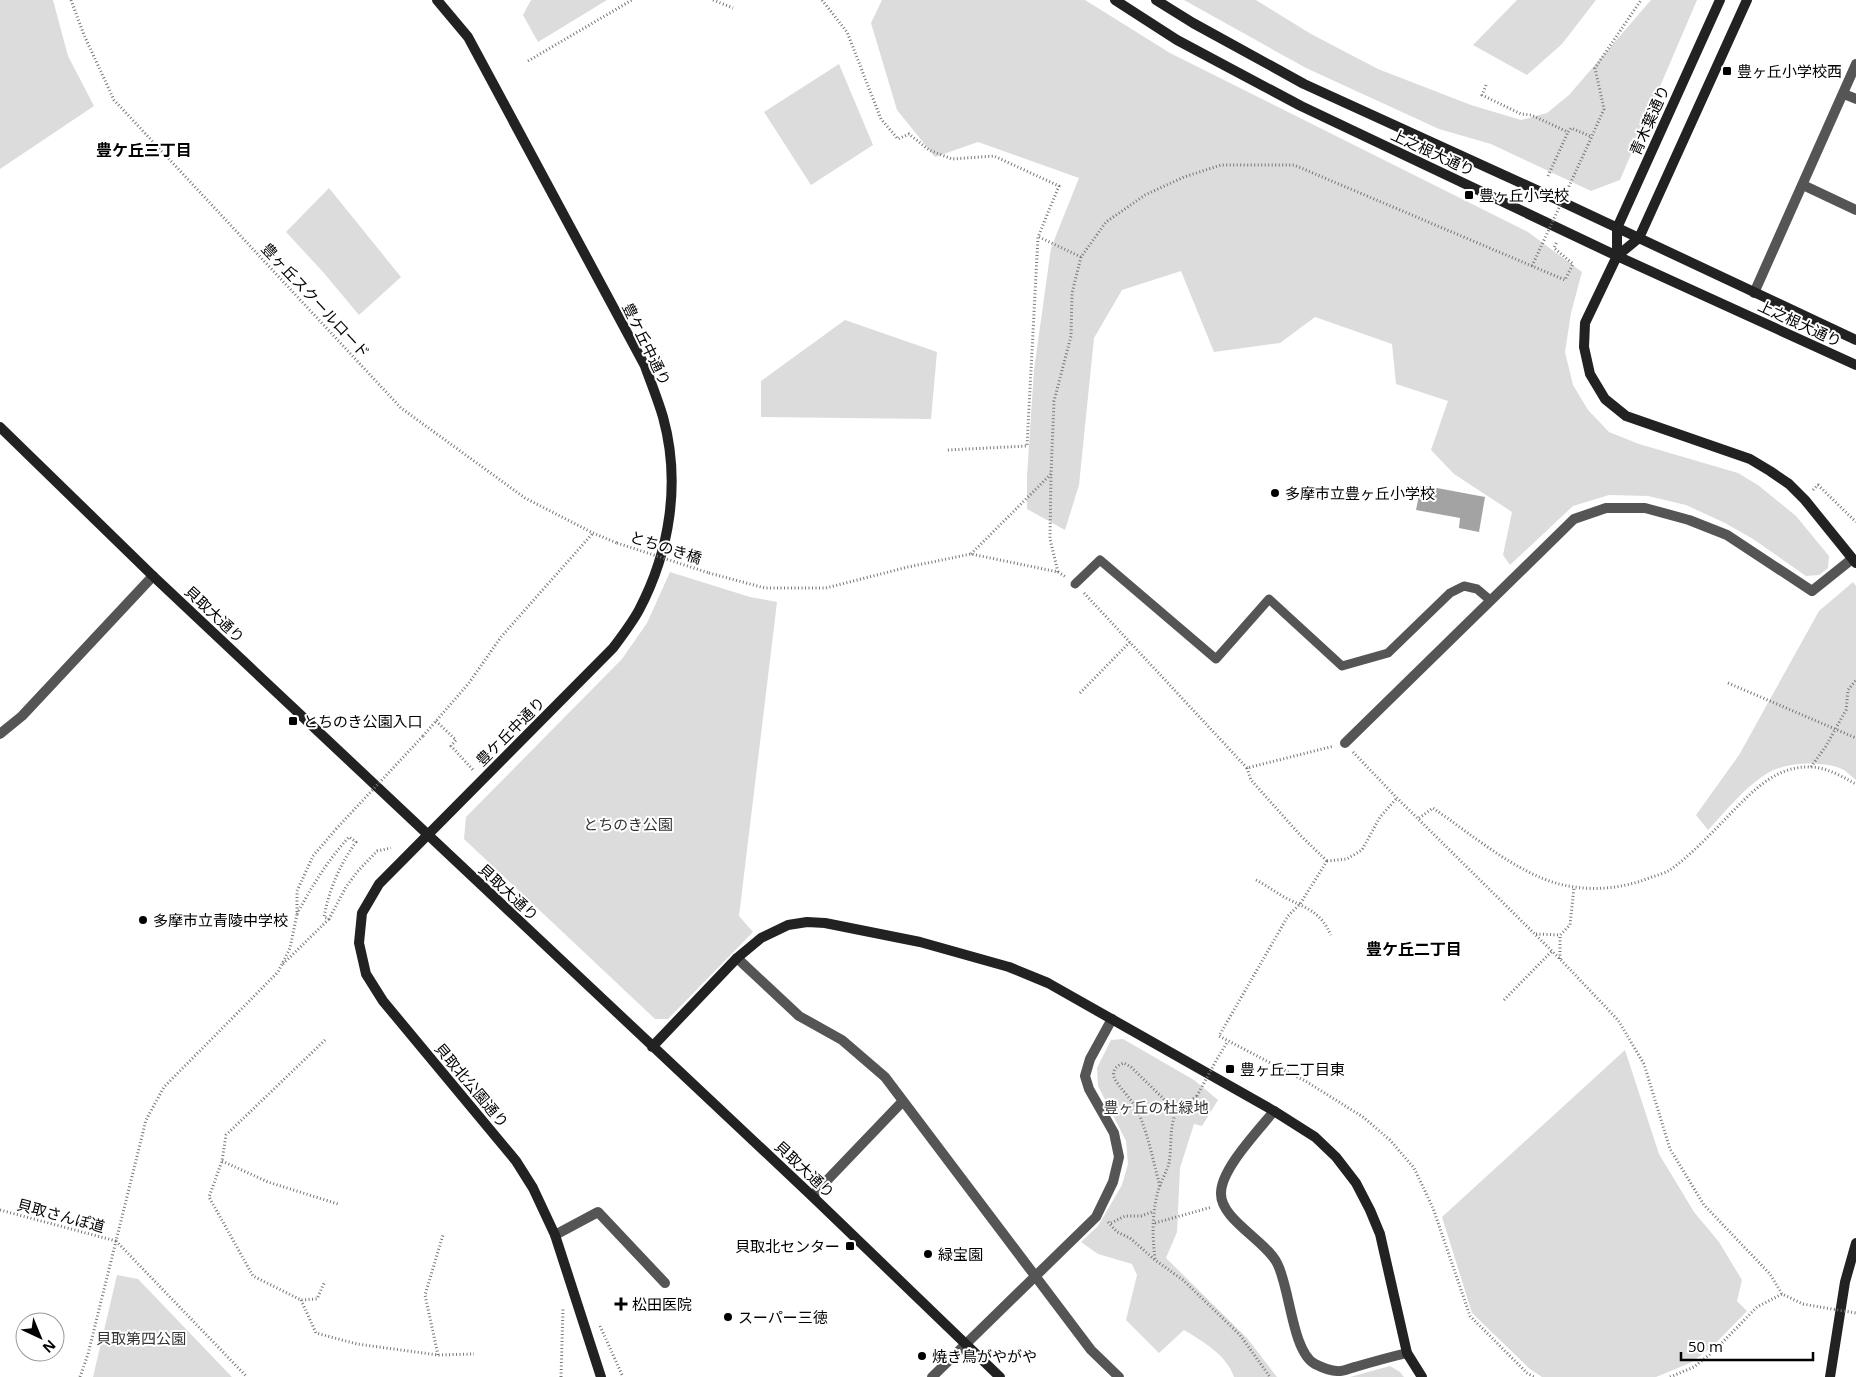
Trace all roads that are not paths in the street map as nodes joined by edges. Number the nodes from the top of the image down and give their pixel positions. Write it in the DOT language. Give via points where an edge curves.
graph roads {
  1 [pos="437,0"];
  2 [pos="1115,0"];
  3 [pos="1156,0"];
  4 [pos="1720,0"];
  5 [pos="1746,0"];
  6 [pos="1856,64"];
  7 [pos="1844,94"];
  8 [pos="1856,99"];
  9 [pos="1803,185"];
  10 [pos="1856,210"];
  11 [pos="1617,228"];
  12 [pos="1638,238"];
  13 [pos="1617,256"];
  14 [pos="1754,293"];
  15 [pos="1856,340"];
  16 [pos="1856,366"];
  17 [pos="0,427"];
  18 [pos="1854,561"];
  19 [pos="153,576"];
  20 [pos="1075,584"];
  21 [pos="1490,600"];
  22 [pos="0,734"];
  23 [pos="1345,743"];
  24 [pos="428,836"];
  25 [pos="737,958"];
  26 [pos="1112,1019"];
  27 [pos="652,1047"];
  28 [pos="902,1102"];
  29 [pos="1274,1111"];
  30 [pos="812,1196"];
  31 [pos="555,1235"];
  32 [pos="1856,1243"];
  33 [pos="1035,1277"];
  34 [pos="665,1283"];
  35 [pos="965,1345"];
  36 [pos="1407,1353"];
  37 [pos="601,1376"];
  38 [pos="932,1377"];
  39 [pos="1000,1377"];
  40 [pos="1119,1377"];
  41 [pos="1422,1377"];
  42 [pos="1830,1377"];
  1 -- 24 [label="street, 豊ケ丘中通り" via="468,37 644,366 663,417 670,452 672,492 668,533 659,564 639,610 613,648"];
  2 -- 13 [label="street, 上之根大通り" via="1177,40 1301,106"];
  3 -- 11 [label="street, 上之根大通り" via="1304,84"];
  4 -- 11 [label="street, 青木葉通り"];
  5 -- 12 [label="street"];
  6 -- 7 [label="street"];
  7 -- 8 [label="street"];
  7 -- 9 [label="street"];
  9 -- 10 [label="street"];
  9 -- 14 [label="street"];
  11 -- 12 [label="street, 上之根大通り"];
  11 -- 13 [label="street, 青木葉通り"];
  12 -- 13 [label="street"];
  12 -- 14 [label="street, 上之根大通り"];
  13 -- 16 [label="street, 上之根大通り"];
  13 -- 18 [label="street" via="1586,323 1584,347 1590,374 1605,399 1626,416 1750,459 1789,484"];
  14 -- 15 [label="street, 上之根大通り"];
  17 -- 19 [label="street, 貝取大通り"];
  18 -- 21 [label="street" via="1812,591 1727,535 1645,508 1606,508 1574,519"];
  19 -- 22 [label="street" via="22,716"];
  19 -- 24 [label="street, 貝取大通り"];
  20 -- 21 [label="lane" via="1100,560 1216,659 1269,599 1342,666 1388,653 1450,593 1464,586 1478,590"];
  21 -- 23 [label="street"];
  24 -- 27 [label="street, 貝取大通り"];
  24 -- 31 [label="street, 貝取北公園通り" via="379,884 362,913 359,943 366,974 383,1001 516,1161"];
  25 -- 26 [label="street" via="774,930 807,922 826,923 920,942 1010,967 1048,983"];
  25 -- 27 [label="street"];
  25 -- 28 [label="street" via="799,1016 842,1040 884,1077"];
  26 -- 29 [label="street"];
  26 -- 33 [label="street" via="1090,1059 1085,1076 1114,1133 1119,1157 1113,1182 1096,1217"];
  27 -- 30 [label="street, 貝取大通り"];
  28 -- 30 [label="street"];
  28 -- 33 [label="street"];
  29 -- 36 [label="street" via="1315,1137 1356,1183 1380,1234"];
  29 -- 36 [label="street" via="1227,1171 1220,1192 1222,1204 1277,1262 1284,1277 1302,1351 1312,1363 1337,1372"];
  30 -- 35 [label="street, 貝取大通り"];
  31 -- 34 [label="street" via="598,1212"];
  31 -- 37 [label="street, 貝取北公園通り"];
  32 -- 42 [label="street" via="1845,1282"];
  33 -- 35 [label="street"];
  33 -- 40 [label="street" via="1091,1350"];
  35 -- 38 [label="street"];
  35 -- 39 [label="street, 貝取大通り"];
  36 -- 41 [label="street"];
}
